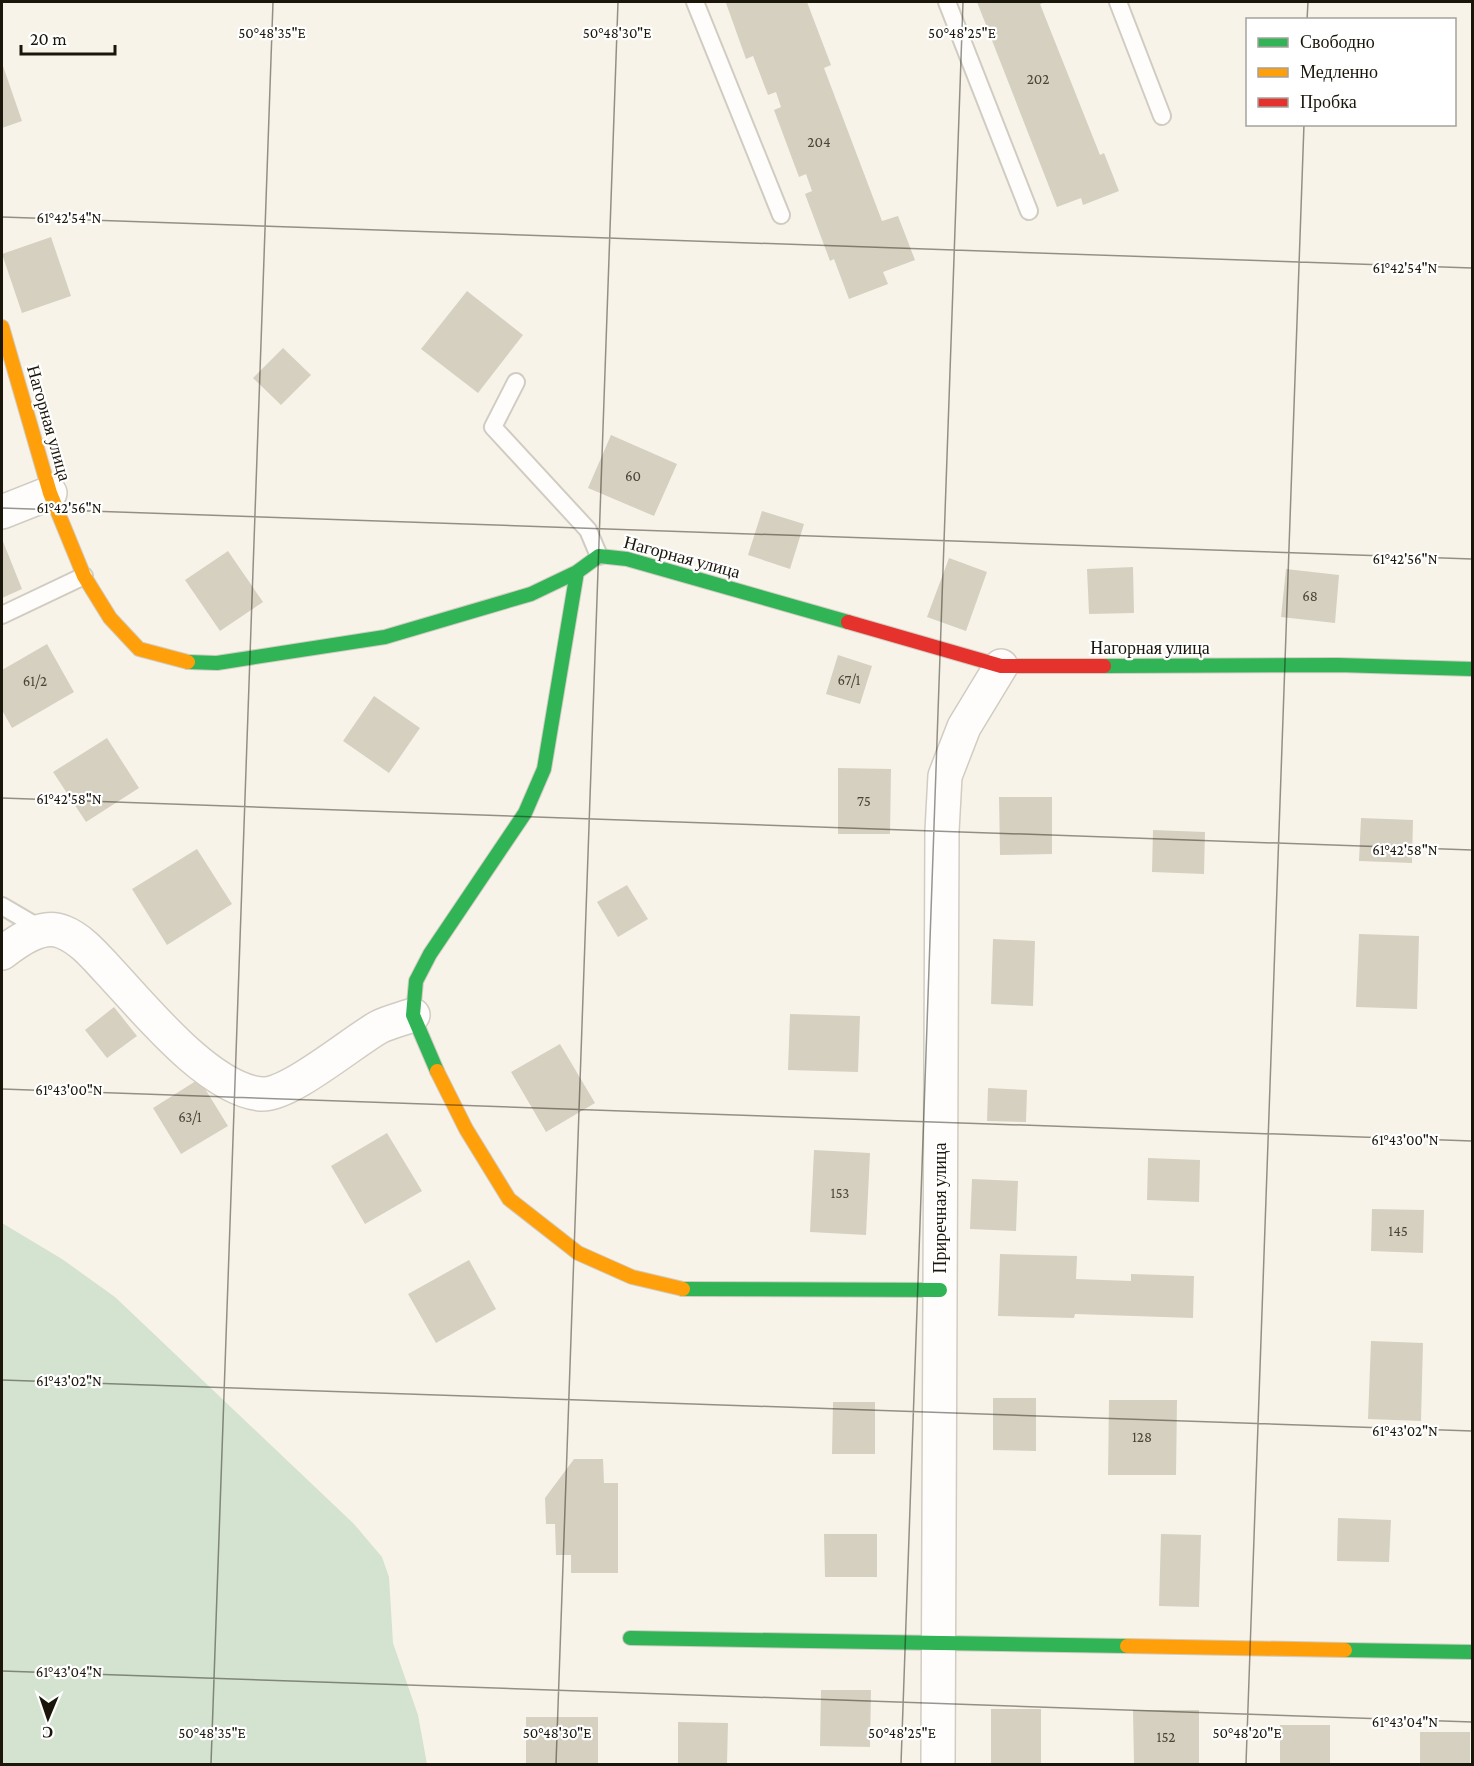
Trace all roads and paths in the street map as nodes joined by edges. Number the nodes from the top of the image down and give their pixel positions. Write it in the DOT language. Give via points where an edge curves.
graph roads {
  1 [pos="694,2"];
  2 [pos="947,2"];
  3 [pos="1118,2"];
  4 [pos="1162,116"];
  5 [pos="1029,211"];
  6 [pos="781,215"];
  7 [pos="2,327"];
  8 [pos="516,382"];
  9 [pos="50,493"];
  10 [pos="2,512"];
  11 [pos="599,556"];
  12 [pos="577,572"];
  13 [pos="84,576"];
  14 [pos="2,615"];
  15 [pos="1001,666"];
  16 [pos="1473,669"];
  17 [pos="2,906"];
  18 [pos="44,930"];
  19 [pos="2,953"];
  20 [pos="413,1015"];
  21 [pos="940,1290"];
  22 [pos="630,1638"];
  23 [pos="1473,1642"];
  24 [pos="938,1643"];
  25 [pos="1472,1652"];
  26 [pos="938,1764"];
  1 -- 6 [label="lane"];
  2 -- 5 [label="lane"];
  3 -- 4 [label="lane"];
  7 -- 9 [label="street, Нагорная улица"];
  8 -- 11 [label="lane" via="493,427 588,530"];
  9 -- 10 [label="street"];
  9 -- 13 [label="street, Нагорная улица"];
  11 -- 12 [label="street, Нагорная улица"];
  11 -- 15 [label="street, Нагорная улица" via="627,559"];
  12 -- 13 [label="street, Нагорная улица" via="531,594 385,638 217,663 180,662 139,649 110,618"];
  12 -- 20 [label="street" via="544,769 525,813 430,954 416,981"];
  13 -- 14 [label="lane"];
  15 -- 16 [label="street, Нагорная улица" via="1338,664"];
  15 -- 21 [label="street, Приречная улица" via="964,727 945,776"];
  17 -- 18 [label="lane"];
  18 -- 19 [label="street" via="24,937"];
  18 -- 20 [label="street" via="62,931 84,945 187,1053 227,1082 262,1094 285,1088 380,1026"];
  20 -- 21 [label="street" via="466,1129 509,1199 578,1252 632,1277 688,1290"];
  21 -- 24 [label="street, Приречная улица"];
  22 -- 24 [label="street"];
  23 -- 25 [label="street"];
  24 -- 25 [label="street"];
  24 -- 26 [label="street, Приречная улица"];
}
